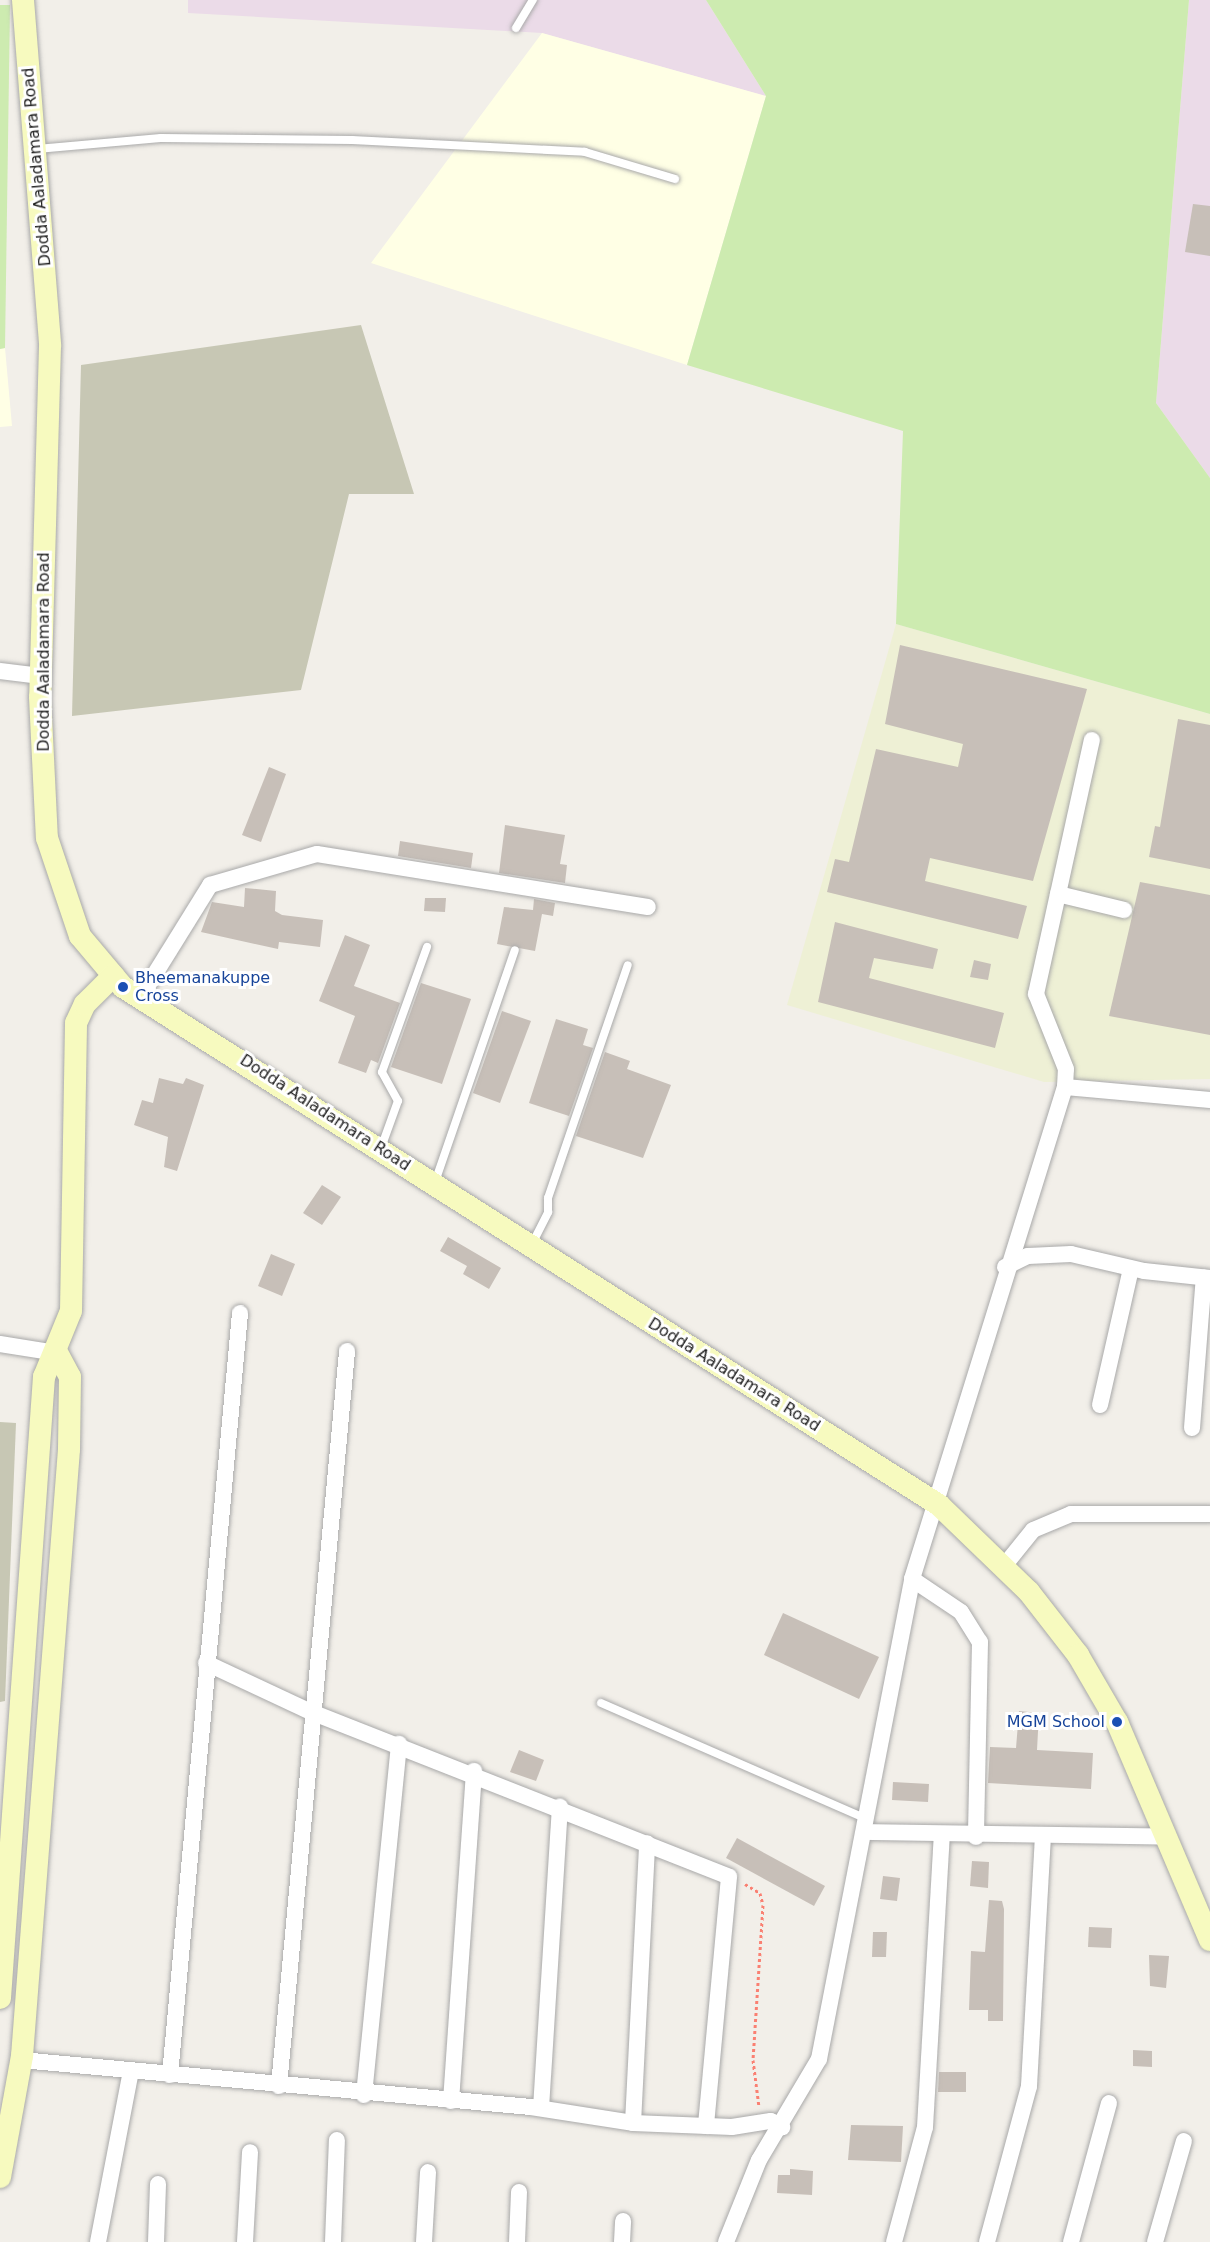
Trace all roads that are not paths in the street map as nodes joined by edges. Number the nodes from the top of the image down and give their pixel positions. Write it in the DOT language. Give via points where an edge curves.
graph roads {
  1 [pos="23,0"];
  2 [pos="533,0"];
  3 [pos="516,28"];
  4 [pos="37,149"];
  5 [pos="675,179"];
  6 [pos="0,671"];
  7 [pos="41,676"];
  8 [pos="1092,740"];
  9 [pos="1058,894"];
  10 [pos="648,907"];
  11 [pos="1124,910"];
  12 [pos="427,947"];
  13 [pos="515,950"];
  14 [pos="628,966"];
  15 [pos="113,976"];
  16 [pos="140,998"];
  17 [pos="1065,1087"];
  18 [pos="1210,1100"];
  19 [pos="381,1149"];
  20 [pos="435,1183"];
  21 [pos="531,1246"];
  22 [pos="1005,1267"];
  23 [pos="1131,1268"];
  24 [pos="1207,1278"];
  25 [pos="240,1313"];
  26 [pos="0,1344"];
  27 [pos="347,1351"];
  28 [pos="57,1353"];
  29 [pos="1100,1405"];
  30 [pos="1192,1428"];
  31 [pos="939,1505"];
  32 [pos="1210,1514"];
  33 [pos="1004,1566"];
  34 [pos="912,1579"];
  35 [pos="206,1663"];
  36 [pos="601,1703"];
  37 [pos="311,1712"];
  38 [pos="399,1744"];
  39 [pos="474,1772"];
  40 [pos="560,1807"];
  41 [pos="867,1826"];
  42 [pos="942,1836"];
  43 [pos="976,1837"];
  44 [pos="1168,1837"];
  45 [pos="1043,1838"];
  46 [pos="647,1843"];
  47 [pos="1206,1918"];
  48 [pos="1210,1940"];
  49 [pos="0,1998"];
  50 [pos="21,2060"];
  51 [pos="131,2071"];
  52 [pos="170,2075"];
  53 [pos="279,2086"];
  54 [pos="364,2095"];
  55 [pos="451,2101"];
  56 [pos="1109,2103"];
  57 [pos="541,2108"];
  58 [pos="633,2123"];
  59 [pos="776,2124"];
  60 [pos="706,2126"];
  61 [pos="337,2140"];
  62 [pos="1184,2140"];
  63 [pos="250,2152"];
  64 [pos="428,2172"];
  65 [pos="0,2177"];
  66 [pos="158,2184"];
  67 [pos="519,2192"];
  68 [pos="623,2221"];
  69 [pos="98,2242"];
  70 [pos="156,2242"];
  71 [pos="245,2242"];
  72 [pos="333,2242"];
  73 [pos="424,2242"];
  74 [pos="517,2242"];
  75 [pos="622,2242"];
  76 [pos="726,2242"];
  77 [pos="894,2242"];
  78 [pos="987,2242"];
  79 [pos="1071,2242"];
  80 [pos="1155,2242"];
  1 -- 4 [label="main road, Dodda Aaladamara Road"];
  2 -- 3 [label="lane"];
  4 -- 5 [label="lane" via="161,138 352,140 585,152"];
  4 -- 7 [label="main road, Dodda Aaladamara Road" via="50,346"];
  6 -- 7 [label="street"];
  7 -- 15 [label="main road, Dodda Aaladamara Road" via="47,838 80,936"];
  8 -- 9 [label="street"];
  9 -- 11 [label="street"];
  9 -- 17 [label="street" via="1036,994 1066,1069"];
  10 -- 16 [label="street" via="317,854 210,885"];
  12 -- 19 [label="lane" via="382,1072 398,1101"];
  13 -- 20 [label="lane"];
  14 -- 21 [label="lane" via="548,1198 548,1212"];
  15 -- 16 [label="main road, Dodda Aaladamara Road"];
  15 -- 28 [label="main road" via="85,1004 76,1023 71,1311"];
  16 -- 19 [label="main road, Dodda Aaladamara Road"];
  17 -- 18 [label="street"];
  17 -- 22 [label="street"];
  19 -- 20 [label="main road, Dodda Aaladamara Road"];
  20 -- 21 [label="main road, Dodda Aaladamara Road"];
  21 -- 31 [label="main road, Dodda Aaladamara Road"];
  22 -- 23 [label="street" via="1028,1256 1071,1254"];
  22 -- 31 [label="street"];
  23 -- 24 [label="street"];
  23 -- 29 [label="street"];
  24 -- 30 [label="street"];
  25 -- 35 [label="street"];
  26 -- 28 [label="street"];
  27 -- 37 [label="street"];
  28 -- 49 [label="main road" via="44,1377"];
  28 -- 50 [label="main road" via="70,1377 69,1449"];
  31 -- 33 [label="main road, Dodda Aaladamara Road"];
  31 -- 34 [label="street"];
  32 -- 33 [label="street" via="1071,1514 1033,1530"];
  33 -- 44 [label="main road, Dodda Aaladamara Road" via="1078,1655 1118,1722"];
  34 -- 41 [label="street"];
  34 -- 43 [label="street" via="961,1612 980,1642"];
  35 -- 37 [label="street"];
  35 -- 52 [label="street"];
  36 -- 41 [label="lane"];
  37 -- 38 [label="street"];
  37 -- 53 [label="street"];
  38 -- 39 [label="street"];
  38 -- 54 [label="street"];
  39 -- 40 [label="street"];
  39 -- 55 [label="street"];
  40 -- 46 [label="street"];
  40 -- 57 [label="street"];
  41 -- 42 [label="street"];
  41 -- 59 [label="street" via="819,2059"];
  42 -- 43 [label="street"];
  42 -- 77 [label="street" via="925,2127"];
  43 -- 45 [label="street"];
  44 -- 45 [label="street"];
  44 -- 47 [label="main road, Dodda Aaladamara Road"];
  45 -- 78 [label="street" via="1029,2086"];
  46 -- 58 [label="street"];
  46 -- 60 [label="street" via="729,1877"];
  47 -- 48 [label="main road, Dodda Aaladamara Road"];
  50 -- 51 [label="street"];
  50 -- 65 [label="main road"];
  51 -- 52 [label="street"];
  51 -- 69 [label="street"];
  52 -- 53 [label="street"];
  53 -- 54 [label="street"];
  54 -- 55 [label="street"];
  55 -- 57 [label="street"];
  56 -- 79 [label="street"];
  57 -- 58 [label="street"];
  58 -- 60 [label="street"];
  59 -- 60 [label="street"];
  59 -- 76 [label="street"];
  61 -- 72 [label="street"];
  62 -- 80 [label="street"];
  63 -- 71 [label="street"];
  64 -- 73 [label="street"];
  66 -- 70 [label="street"];
  67 -- 74 [label="street"];
  68 -- 75 [label="street"];
}
